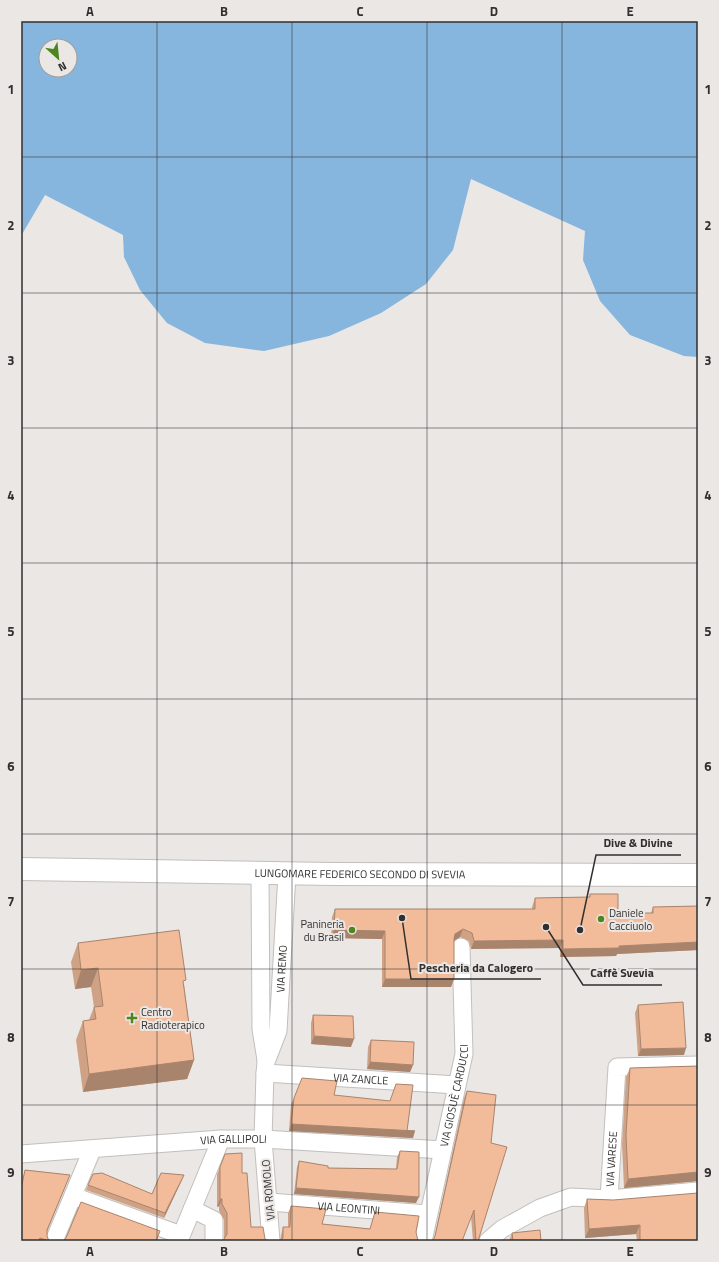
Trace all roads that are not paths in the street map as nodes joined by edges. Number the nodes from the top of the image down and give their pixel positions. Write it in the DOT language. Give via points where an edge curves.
graph roads {
  1 [pos="21,869"];
  2 [pos="260,873"];
  3 [pos="287,874"];
  4 [pos="698,875"];
  5 [pos="461,947"];
  6 [pos="698,1065"];
  7 [pos="266,1067"];
  8 [pos="457,1085"];
  9 [pos="221,1139"];
  10 [pos="263,1139"];
  11 [pos="92,1150"];
  12 [pos="443,1150"];
  13 [pos="22,1158"];
  14 [pos="698,1191"];
  15 [pos="73,1196"];
  16 [pos="609,1199"];
  17 [pos="269,1202"];
  18 [pos="192,1209"];
  19 [pos="428,1214"];
  20 [pos="180,1238"];
  21 [pos="54,1241"];
  22 [pos="214,1241"];
  23 [pos="272,1241"];
  24 [pos="422,1241"];
  25 [pos="488,1241"];
  1 -- 2 [label="street, LUNGOMARE FEDERICO SECONDO DI SVEVIA"];
  2 -- 3 [label="street, LUNGOMARE FEDERICO SECONDO DI SVEVIA"];
  2 -- 7 [label="street, VIA REMO" via="261,1029"];
  3 -- 4 [label="street, LUNGOMARE FEDERICO SECONDO DI SVEVIA"];
  3 -- 7 [label="street, VIA REMO" via="278,1031"];
  5 -- 8 [label="street, VIA GIOSUÈ CARDUCCI" via="464,1054"];
  6 -- 16 [label="street, VIA VARESE" via="617,1067"];
  7 -- 8 [label="street, VIA ZANCLE"];
  7 -- 10 [label="street, VIA REMO"];
  8 -- 12 [label="street, VIA GIOSUÈ CARDUCCI"];
  9 -- 10 [label="street, VIA GALLIPOLI"];
  9 -- 11 [label="street, VIA GALLIPOLI"];
  9 -- 18 [label="street"];
  10 -- 12 [label="street, VIA GALLIPOLI"];
  10 -- 17 [label="street, VIA ROMOLO"];
  11 -- 13 [label="street, VIA GALLIPOLI"];
  11 -- 15 [label="street"];
  12 -- 19 [label="street, VIA GIOSUÈ CARDUCCI"];
  14 -- 16 [label="street"];
  15 -- 20 [label="street"];
  15 -- 21 [label="street"];
  16 -- 25 [label="street, VIA VARESE" via="571,1197 540,1208 502,1229"];
  17 -- 19 [label="street, VIA LEONTINI"];
  17 -- 23 [label="street, VIA ROMOLO"];
  18 -- 20 [label="street"];
  18 -- 22 [label="street" via="214,1220"];
  19 -- 24 [label="street, VIA GIOSUÈ CARDUCCI"];
}
